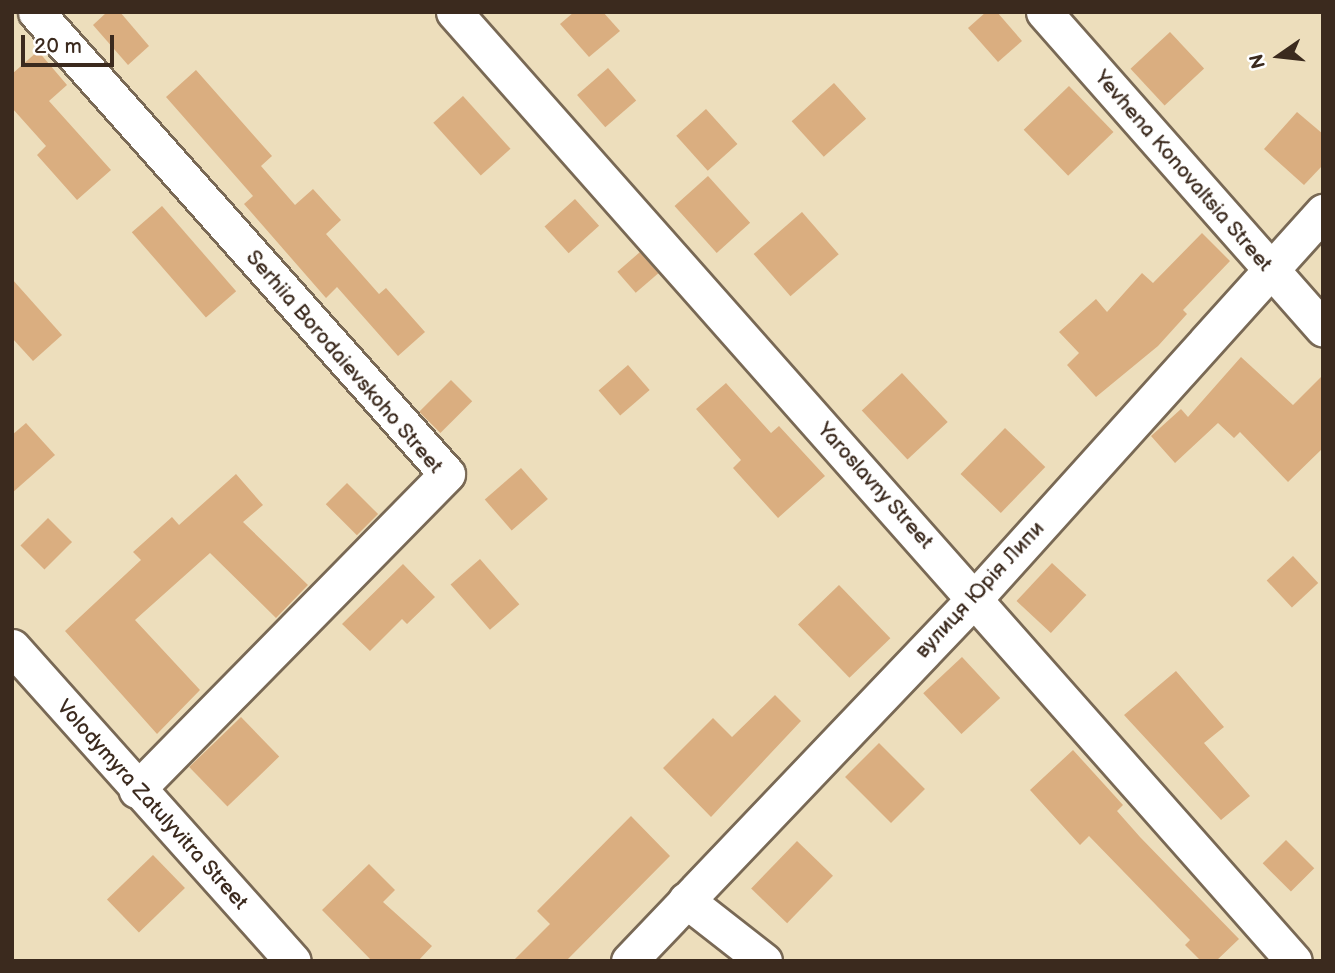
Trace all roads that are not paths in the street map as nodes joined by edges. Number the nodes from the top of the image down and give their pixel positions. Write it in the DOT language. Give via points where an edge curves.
graph roads {
  1 [pos="36,12"];
  2 [pos="454,12"];
  3 [pos="1044,12"];
  4 [pos="1323,212"];
  5 [pos="1271,270"];
  6 [pos="1323,329"];
  7 [pos="975,598"];
  8 [pos="12,647"];
  9 [pos="136,790"];
  10 [pos="686,900"];
  11 [pos="293,961"];
  12 [pos="629,961"];
  13 [pos="764,961"];
  14 [pos="1294,961"];
  1 -- 9 [label="street, Serhiia Borodaievskoho Street" via="447,474"];
  2 -- 7 [label="street, Yaroslavny Street"];
  3 -- 5 [label="street, Yevhena Konovaltsia Street"];
  4 -- 5 [label="street, вулиця Юрія Липи"];
  5 -- 6 [label="street, Yevhena Konovaltsia Street"];
  5 -- 7 [label="street, вулиця Юрія Липи"];
  7 -- 10 [label="street, вулиця Юрія Липи"];
  7 -- 14 [label="street, Yaroslavny Street"];
  8 -- 9 [label="street, Volodymyra Zatulyvitra Street"];
  9 -- 11 [label="street, Volodymyra Zatulyvitra Street"];
  10 -- 12 [label="street, вулиця Юрія Липи"];
  10 -- 13 [label="street"];
}
